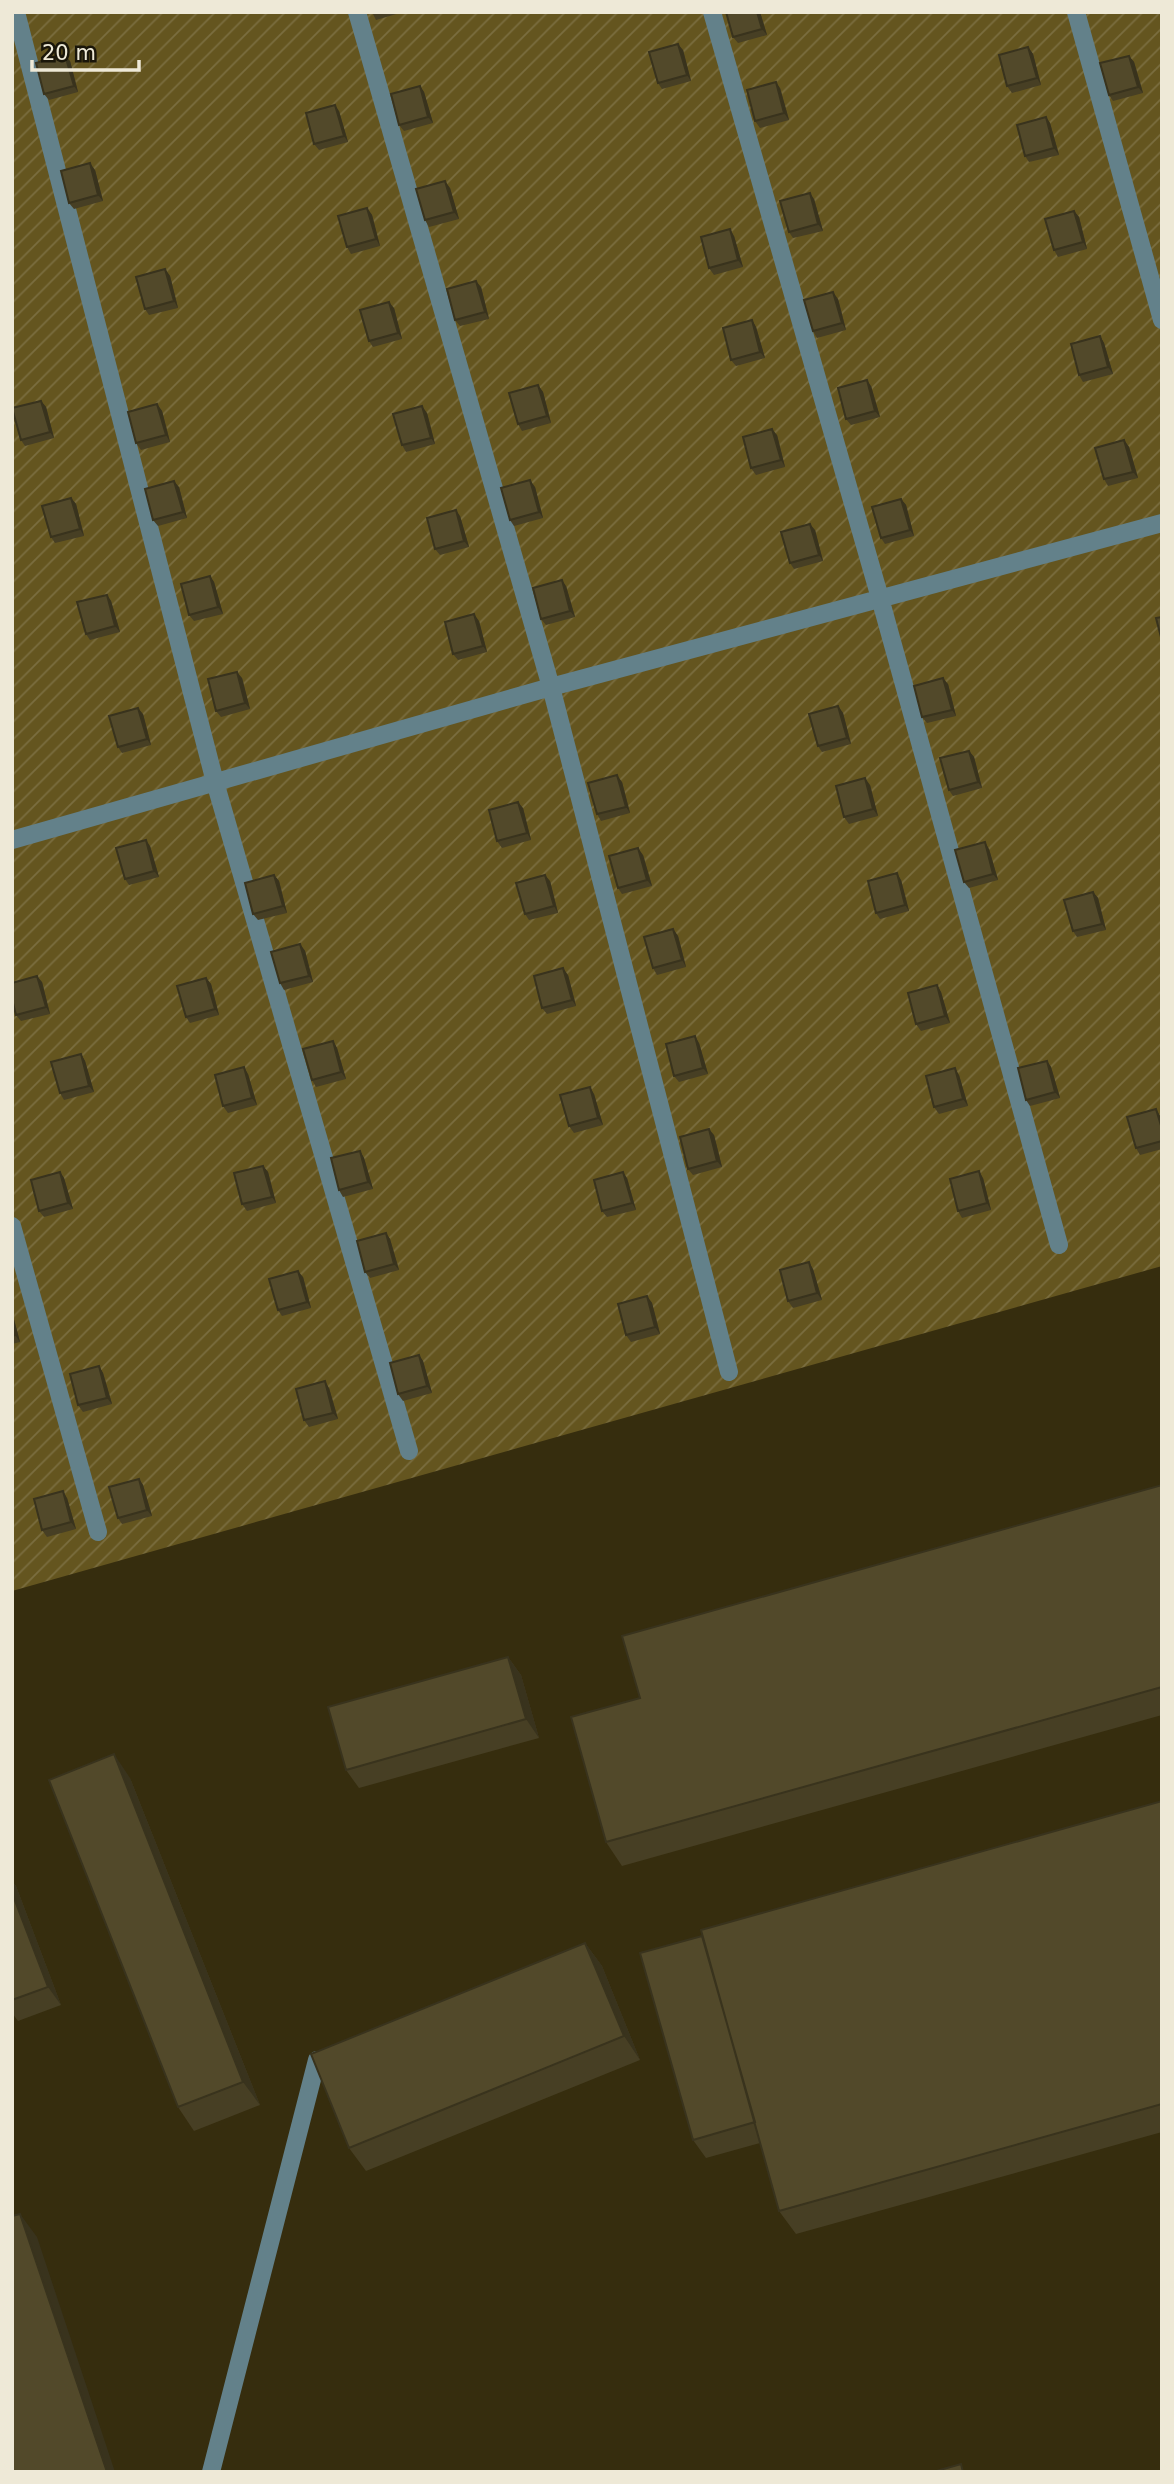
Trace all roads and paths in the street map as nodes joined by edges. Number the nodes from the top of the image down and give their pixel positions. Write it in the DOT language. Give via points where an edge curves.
graph roads {
  1 [pos="16,12"];
  2 [pos="357,12"];
  3 [pos="712,12"];
  4 [pos="1076,12"];
  5 [pos="1162,320"];
  6 [pos="1162,523"];
  7 [pos="880,598"];
  8 [pos="551,687"];
  9 [pos="215,782"];
  10 [pos="12,840"];
  11 [pos="12,1226"];
  12 [pos="1059,1245"];
  13 [pos="729,1372"];
  14 [pos="409,1451"];
  15 [pos="98,1532"];
  16 [pos="317,2060"];
  17 [pos="211,2472"];
  1 -- 9 [label="street"];
  2 -- 8 [label="street"];
  3 -- 7 [label="street"];
  4 -- 5 [label="street"];
  6 -- 7 [label="street"];
  7 -- 8 [label="street"];
  7 -- 12 [label="street"];
  8 -- 9 [label="street"];
  8 -- 13 [label="street"];
  9 -- 10 [label="street"];
  9 -- 14 [label="street"];
  11 -- 15 [label="street"];
  16 -- 17 [label="street"];
}
